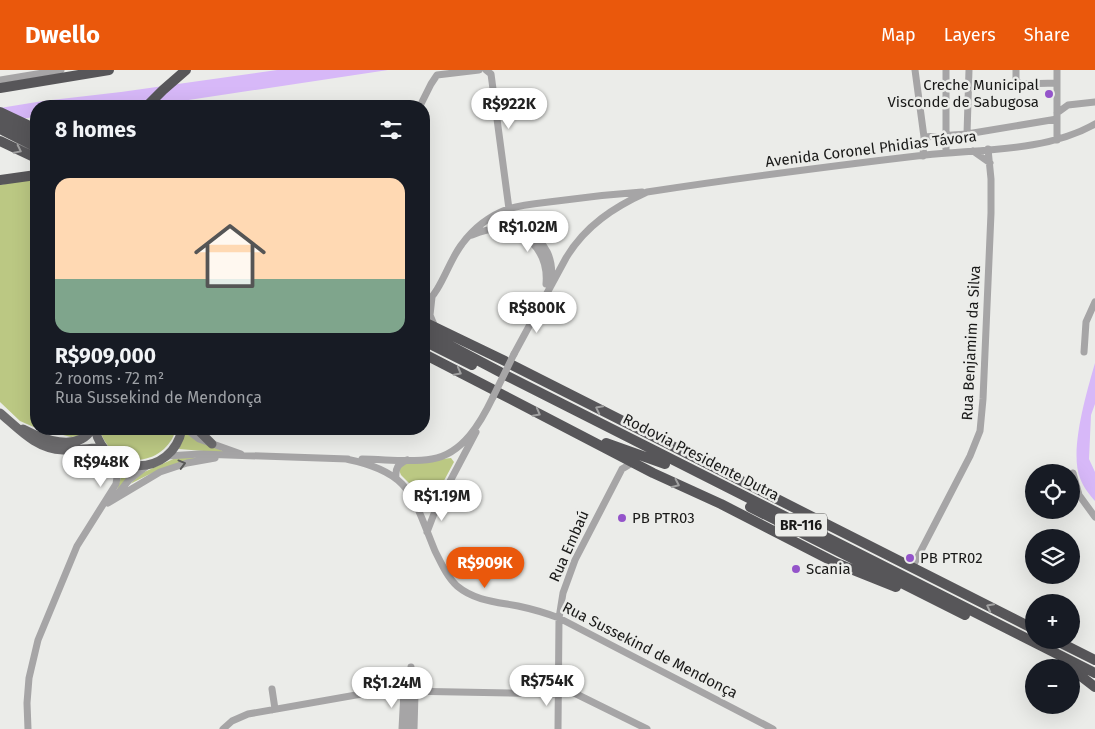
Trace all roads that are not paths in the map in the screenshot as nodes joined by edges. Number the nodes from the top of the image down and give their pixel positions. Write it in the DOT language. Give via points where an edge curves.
graph roads {
  1 [pos="61,70"];
  2 [pos="109,70"];
  3 [pos="186,70"];
  4 [pos="479,70"];
  5 [pos="486,70"];
  6 [pos="915,70"];
  7 [pos="946,70"];
  8 [pos="969,70"];
  9 [pos="1016,70"];
  10 [pos="1057,70"];
  11 [pos="0,80"];
  12 [pos="1057,83"];
  13 [pos="0,88"];
  14 [pos="153,100"];
  15 [pos="423,100"];
  16 [pos="1095,102"];
  17 [pos="0,112"];
  18 [pos="1057,116"];
  19 [pos="0,120"];
  20 [pos="1095,124"];
  21 [pos="30,126"];
  22 [pos="0,129"];
  23 [pos="967,134"];
  24 [pos="30,136"];
  25 [pos="946,136"];
  26 [pos="924,137"];
  27 [pos="1057,140"];
  28 [pos="0,141"];
  29 [pos="30,144"];
  30 [pos="988,149"];
  31 [pos="972,151"];
  32 [pos="946,153"];
  33 [pos="30,155"];
  34 [pos="923,156"];
  35 [pos="990,163"];
  36 [pos="30,176"];
  37 [pos="0,180"];
  38 [pos="647,192"];
  39 [pos="508,209"];
  40 [pos="507,228"];
  41 [pos="468,237"];
  42 [pos="549,290"];
  43 [pos="432,297"];
  44 [pos="430,299"];
  45 [pos="1095,302"];
  46 [pos="541,304"];
  47 [pos="430,327"];
  48 [pos="430,333"];
  49 [pos="438,334"];
  50 [pos="430,343"];
  51 [pos="1084,352"];
  52 [pos="430,357"];
  53 [pos="507,370"];
  54 [pos="494,393"];
  55 [pos="0,413"];
  56 [pos="480,422"];
  57 [pos="14,424"];
  58 [pos="30,432"];
  59 [pos="575,432"];
  60 [pos="37,435"];
  61 [pos="88,435"];
  62 [pos="96,435"];
  63 [pos="180,435"];
  64 [pos="194,435"];
  65 [pos="202,435"];
  66 [pos="212,444"];
  67 [pos="103,448"];
  68 [pos="244,455"];
  69 [pos="618,455"];
  70 [pos="167,456"];
  71 [pos="230,456"];
  72 [pos="442,457"];
  73 [pos="113,458"];
  74 [pos="346,459"];
  75 [pos="408,460"];
  76 [pos="632,463"];
  77 [pos="149,464"];
  78 [pos="665,464"];
  79 [pos="458,468"];
  80 [pos="622,469"];
  81 [pos="396,478"];
  82 [pos="768,494"];
  83 [pos="1080,496"];
  84 [pos="108,503"];
  85 [pos="415,503"];
  86 [pos="437,506"];
  87 [pos="94,517"];
  88 [pos="1095,517"];
  89 [pos="427,532"];
  90 [pos="834,541"];
  91 [pos="912,568"];
  92 [pos="946,606"];
  93 [pos="559,618"];
  94 [pos="1025,624"];
  95 [pos="1073,649"];
  96 [pos="1051,659"];
  97 [pos="1095,660"];
  98 [pos="411,668"];
  99 [pos="1095,673"];
  100 [pos="1080,674"];
  101 [pos="1080,676"];
  102 [pos="1095,681"];
  103 [pos="558,685"];
  104 [pos="1095,687"];
  105 [pos="272,689"];
  106 [pos="410,691"];
  107 [pos="558,694"];
  108 [pos="274,709"];
  109 [pos="28,729"];
  110 [pos="224,729"];
  111 [pos="402,729"];
  112 [pos="408,729"];
  113 [pos="414,729"];
  114 [pos="558,729"];
  115 [pos="647,729"];
  116 [pos="772,729"];
  1 -- 11 [label="street"];
  2 -- 13 [label="highway"];
  3 -- 14 [label="highway"];
  4 -- 15 [label="street" via="437,75"];
  5 -- 39 [label="street" via="491,74"];
  6 -- 26 [label="street"];
  7 -- 25 [label="street"];
  8 -- 23 [label="street"];
  9 -- 12 [label="street" via="1016,80 1020,84"];
  10 -- 12 [label="street"];
  12 -- 18 [label="street"];
  16 -- 18 [label="street" via="1068,105"];
  17 -- 21 [label="highway"];
  18 -- 23 [label="street"];
  18 -- 27 [label="street"];
  19 -- 24 [label="highway"];
  20 -- 27 [label="street, Avenida Coronel Phidias Távora"];
  22 -- 29 [label="highway"];
  23 -- 25 [label="street"];
  25 -- 26 [label="street"];
  25 -- 32 [label="street"];
  26 -- 34 [label="street"];
  27 -- 30 [label="street, Avenida Coronel Phidias Távora"];
  28 -- 33 [label="highway, one-way"];
  30 -- 31 [label="street, Avenida Coronel Phidias Távora"];
  30 -- 35 [label="street, Rua Benjamim da Silva"];
  31 -- 32 [label="street, Avenida Coronel Phidias Távora"];
  31 -- 35 [label="street"];
  32 -- 34 [label="street, Avenida Coronel Phidias Távora"];
  34 -- 38 [label="street, Avenida Coronel Phidias Távora"];
  35 -- 91 [label="street, Rua Benjamim da Silva" via="980,431"];
  36 -- 37 [label="highway"];
  38 -- 39 [label="street, Avenida Coronel Phidias Távora"];
  38 -- 42 [label="street, Avenida Coronel Phidias Távora" via="611,210 580,239"];
  39 -- 41 [label="street, Avenida Coronel Phidias Távora" via="487,220"];
  40 -- 41 [label="street" via="489,229"];
  40 -- 42 [label="street" via="529,233 544,247 552,270"];
  40 -- 46 [label="street" via="528,239 541,254 547,274"];
  41 -- 43 [label="street, Avenida Coronel Phidias Távora"];
  42 -- 46 [label="street, Avenida Coronel Phidias Távora"];
  43 -- 44 [label="street, Avenida Coronel Phidias Távora"];
  43 -- 49 [label="street, Avenida Coronel Phidias Távora" via="430,315"];
  45 -- 51 [label="street" via="1086,322"];
  46 -- 54 [label="street, Avenida Coronel Phidias Távora, bridge"];
  47 -- 49 [label="highway, BR-116"];
  48 -- 49 [label="highway, BR-116"];
  49 -- 53 [label="highway, BR-116"];
  50 -- 53 [label="highway, Rodovia Presidente Dutra / BR-116"];
  52 -- 54 [label="highway, BR-116, one-way"];
  53 -- 78 [label="highway, Rodovia Presidente Dutra / BR-116"];
  82 -- 53 [label="highway, BR-116, one-way"];
  53 -- 90 [label="highway, Rodovia Presidente Dutra / BR-116"];
  54 -- 56 [label="street, Avenida Coronel Phidias Távora"];
  54 -- 59 [label="highway, BR-116, one-way"];
  55 -- 57 [label="main road"];
  56 -- 72 [label="street, Avenida Coronel Phidias Távora" via="462,444"];
  56 -- 79 [label="street"];
  57 -- 58 [label="main road"];
  57 -- 67 [label="main road" via="35,442 54,449"];
  59 -- 69 [label="highway, BR-116"];
  59 -- 78 [label="highway"];
  60 -- 61 [label="main road" via="68,442"];
  62 -- 67 [label="main road"];
  63 -- 70 [label="main road"];
  64 -- 66 [label="street, Avenida Coronel Phidias Távora"];
  65 -- 66 [label="main road"];
  66 -- 68 [label="street, Avenida Coronel Phidias Távora"];
  67 -- 73 [label="main road"];
  68 -- 71 [label="street, Avenida Coronel Phidias Távora"];
  68 -- 74 [label="street, Avenida Coronel Phidias Távora"];
  69 -- 76 [label="highway, BR-116"];
  69 -- 80 [label="street"];
  70 -- 71 [label="street, Avenida Coronel Phidias Távora"];
  70 -- 77 [label="main road"];
  84 -- 71 [label="street, one-way" via="160,472 200,460"];
  72 -- 75 [label="street, Avenida Coronel Phidias Távora"];
  72 -- 79 [label="street" via="454,457"];
  73 -- 77 [label="main road" via="134,466"];
  73 -- 87 [label="street" via="118,470 116,484"];
  74 -- 75 [label="street, Avenida Coronel Phidias Távora"];
  74 -- 81 [label="street, Rua Sussekind de Mendonça" via="368,463"];
  75 -- 81 [label="street" via="397,468"];
  76 -- 80 [label="street"];
  76 -- 92 [label="highway, BR-116, one-way" via="836,563"];
  77 -- 84 [label="street"];
  78 -- 92 [label="highway, Rodovia Presidente Dutra / BR-116"];
  79 -- 86 [label="street"];
  80 -- 93 [label="street, Rua Embaú" via="573,565"];
  81 -- 85 [label="street, Rua Sussekind de Mendonça" via="406,487"];
  82 -- 90 [label="highway"];
  82 -- 91 [label="highway, BR-116"];
  83 -- 88 [label="street"];
  84 -- 87 [label="street"];
  85 -- 86 [label="street" via="422,508"];
  85 -- 89 [label="street, Rua Sussekind de Mendonça"];
  86 -- 89 [label="street"];
  87 -- 109 [label="street" via="69,562 38,640 27,703"];
  89 -- 93 [label="street, Rua Sussekind de Mendonça" via="450,578 464,590 485,600"];
  90 -- 99 [label="highway, Rodovia Presidente Dutra / BR-116"];
  94 -- 91 [label="highway, BR-116, one-way"];
  92 -- 96 [label="highway, Rodovia Presidente Dutra / BR-116"];
  93 -- 103 [label="street, Rua Embaú"];
  93 -- 116 [label="street, Rua Sussekind de Mendonça"];
  95 -- 97 [label="highway"];
  98 -- 106 [label="street"];
  100 -- 102 [label="highway, Rodovia Presidente Dutra / BR-116"];
  101 -- 104 [label="highway, BR-116"];
  103 -- 107 [label="street, Rua Embaú"];
  103 -- 115 [label="street"];
  105 -- 108 [label="street"];
  106 -- 107 [label="street"];
  106 -- 108 [label="street" via="374,692"];
  106 -- 111 [label="street"];
  106 -- 112 [label="street"];
  106 -- 113 [label="street"];
  107 -- 114 [label="street, Rua Embaú"];
  108 -- 110 [label="street" via="242,716"];
}
